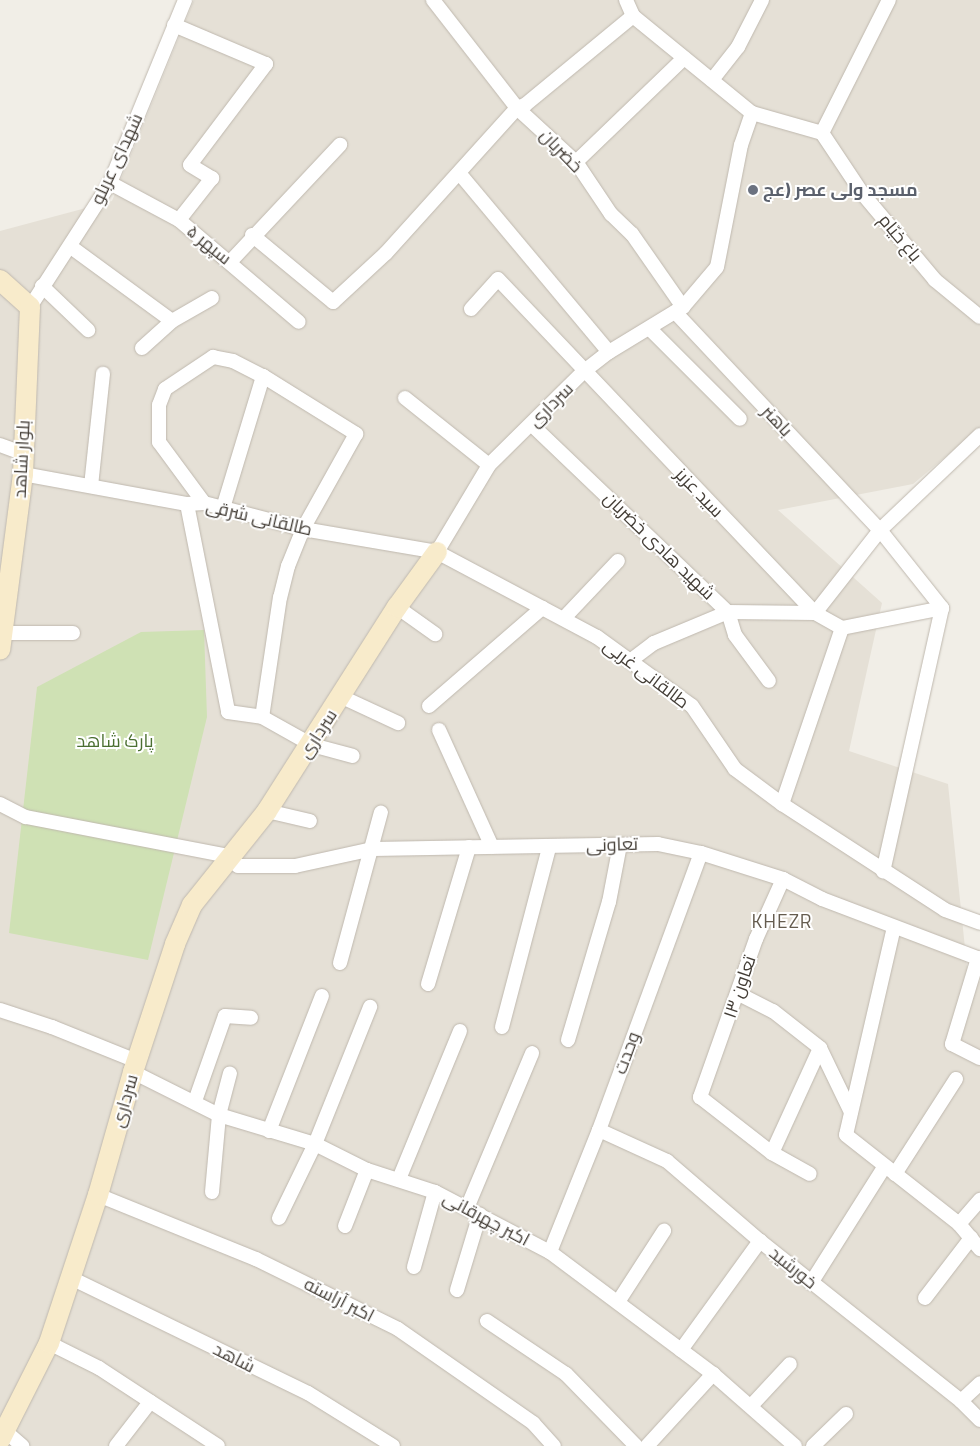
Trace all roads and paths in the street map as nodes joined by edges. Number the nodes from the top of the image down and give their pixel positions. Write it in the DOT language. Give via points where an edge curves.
graph roads {
  1 [pos="185,0"];
  2 [pos="433,0"];
  3 [pos="626,0"];
  4 [pos="762,0"];
  5 [pos="889,0"];
  6 [pos="633,16"];
  7 [pos="174,25"];
  8 [pos="684,58"];
  9 [pos="712,80"];
  10 [pos="517,108"];
  11 [pos="752,112"];
  12 [pos="822,133"];
  13 [pos="340,145"];
  14 [pos="576,162"];
  15 [pos="460,174"];
  16 [pos="110,183"];
  17 [pos="179,220"];
  18 [pos="252,236"];
  19 [pos="71,247"];
  20 [pos="230,262"];
  21 [pos="0,280"];
  22 [pos="42,286"];
  23 [pos="212,298"];
  24 [pos="30,308"];
  25 [pos="471,309"];
  26 [pos="679,310"];
  27 [pos="980,317"];
  28 [pos="172,321"];
  29 [pos="299,322"];
  30 [pos="650,329"];
  31 [pos="88,330"];
  32 [pos="142,348"];
  33 [pos="609,352"];
  34 [pos="583,372"];
  35 [pos="103,374"];
  36 [pos="263,376"];
  37 [pos="405,398"];
  38 [pos="740,418"];
  39 [pos="532,425"];
  40 [pos="980,435"];
  41 [pos="0,445"];
  42 [pos="22,453"];
  43 [pos="488,465"];
  44 [pos="23,474"];
  45 [pos="91,486"];
  46 [pos="204,503"];
  47 [pos="186,504"];
  48 [pos="223,508"];
  49 [pos="303,529"];
  50 [pos="880,530"];
  51 [pos="437,552"];
  52 [pos="618,561"];
  53 [pos="397,607"];
  54 [pos="542,608"];
  55 [pos="942,608"];
  56 [pos="728,612"];
  57 [pos="815,613"];
  58 [pos="565,617"];
  59 [pos="842,628"];
  60 [pos="73,633"];
  61 [pos="435,634"];
  62 [pos="1,642"];
  63 [pos="630,661"];
  64 [pos="769,681"];
  65 [pos="342,697"];
  66 [pos="429,706"];
  67 [pos="262,717"];
  68 [pos="398,723"];
  69 [pos="438,730"];
  70 [pos="312,745"];
  71 [pos="353,756"];
  72 [pos="0,804"];
  73 [pos="782,804"];
  74 [pos="268,810"];
  75 [pos="381,812"];
  76 [pos="310,821"];
  77 [pos="620,845"];
  78 [pos="469,847"];
  79 [pos="492,847"];
  80 [pos="549,848"];
  81 [pos="373,849"];
  82 [pos="701,853"];
  83 [pos="229,856"];
  84 [pos="883,871"];
  85 [pos="783,879"];
  86 [pos="980,924"];
  87 [pos="894,927"];
  88 [pos="979,958"];
  89 [pos="340,964"];
  90 [pos="428,984"];
  91 [pos="739,994"];
  92 [pos="322,996"];
  93 [pos="370,1007"];
  94 [pos="0,1010"];
  95 [pos="251,1018"];
  96 [pos="502,1027"];
  97 [pos="460,1030"];
  98 [pos="568,1040"];
  99 [pos="820,1048"];
  100 [pos="532,1054"];
  101 [pos="980,1058"];
  102 [pos="135,1066"];
  103 [pos="230,1073"];
  104 [pos="956,1079"];
  105 [pos="196,1101"];
  106 [pos="851,1112"];
  107 [pos="219,1114"];
  108 [pos="599,1130"];
  109 [pos="268,1131"];
  110 [pos="315,1144"];
  111 [pos="772,1152"];
  112 [pos="367,1170"];
  113 [pos="890,1170"];
  114 [pos="810,1174"];
  115 [pos="399,1179"];
  116 [pos="212,1192"];
  117 [pos="435,1192"];
  118 [pos="98,1195"];
  119 [pos="980,1200"];
  120 [pos="467,1208"];
  121 [pos="480,1214"];
  122 [pos="279,1218"];
  123 [pos="959,1224"];
  124 [pos="345,1226"];
  125 [pos="664,1231"];
  126 [pos="970,1238"];
  127 [pos="760,1241"];
  128 [pos="980,1249"];
  129 [pos="550,1252"];
  130 [pos="414,1267"];
  131 [pos="70,1278"];
  132 [pos="811,1283"];
  133 [pos="457,1290"];
  134 [pos="925,1298"];
  135 [pos="618,1302"];
  136 [pos="487,1321"];
  137 [pos="48,1343"];
  138 [pos="681,1350"];
  139 [pos="790,1364"];
  140 [pos="713,1374"];
  141 [pos="980,1383"];
  142 [pos="961,1401"];
  143 [pos="150,1402"];
  144 [pos="751,1406"];
  145 [pos="846,1414"];
  146 [pos="980,1420"];
  147 [pos="3,1435"];
  148 [pos="22,1446"];
  149 [pos="116,1446"];
  150 [pos="218,1446"];
  151 [pos="393,1446"];
  152 [pos="554,1446"];
  153 [pos="636,1446"];
  154 [pos="647,1446"];
  155 [pos="795,1446"];
  156 [pos="813,1446"];
  1 -- 7 [label="street, شهدای عربلو"];
  2 -- 10 [label="street, خضریان"];
  3 -- 6 [label="street"];
  4 -- 9 [label="street" via="738,47"];
  5 -- 12 [label="street"];
  6 -- 8 [label="street"];
  6 -- 10 [label="street" via="525,105"];
  7 -- 16 [label="street, شهدای عربلو"];
  7 -- 17 [label="street" via="266,64 190,165 212,178"];
  8 -- 9 [label="street"];
  8 -- 14 [label="street"];
  9 -- 11 [label="street"];
  10 -- 14 [label="street, خضریان"];
  10 -- 15 [label="street"];
  11 -- 12 [label="street"];
  11 -- 26 [label="street, سرداری" via="741,145 717,267"];
  12 -- 27 [label="street, باغ خیّام" via="862,193 935,280"];
  13 -- 18 [label="street"];
  14 -- 26 [label="street, خضریان" via="611,214 632,234"];
  15 -- 18 [label="street" via="386,253 333,302"];
  15 -- 33 [label="street"];
  16 -- 17 [label="street, سپهر ۵"];
  16 -- 19 [label="street, شهدای عربلو"];
  17 -- 20 [label="street, سپهر ۵"];
  18 -- 20 [label="street"];
  19 -- 22 [label="street, شهدای عربلو"];
  19 -- 28 [label="street"];
  20 -- 29 [label="street, سپهر ۵"];
  21 -- 24 [label="main road"];
  22 -- 24 [label="street, شهدای عربلو"];
  22 -- 31 [label="street"];
  23 -- 28 [label="street"];
  24 -- 42 [label="main road, بلوار شاهد"];
  25 -- 34 [label="street, سید عزیز" via="498,279"];
  26 -- 30 [label="street, سرداری"];
  26 -- 50 [label="street, باهنر"];
  28 -- 32 [label="street"];
  30 -- 33 [label="street, سرداری"];
  30 -- 38 [label="street"];
  33 -- 34 [label="street, سرداری"];
  34 -- 39 [label="street, سرداری"];
  34 -- 57 [label="street, سید عزیز"];
  35 -- 45 [label="street"];
  36 -- 46 [label="street" via="233,361 213,357 165,389 159,405 159,442"];
  36 -- 48 [label="street"];
  36 -- 49 [label="street" via="356,434"];
  37 -- 43 [label="street"];
  39 -- 43 [label="street, سرداری"];
  39 -- 56 [label="street, شهید هادی خضریان"];
  40 -- 50 [label="street"];
  41 -- 42 [label="street"];
  42 -- 44 [label="main road, بلوار شاهد"];
  43 -- 51 [label="street, سرداری"];
  44 -- 45 [label="street, طالقانی شرقی"];
  44 -- 62 [label="main road, بلوار شاهد"];
  45 -- 47 [label="street, طالقانی شرقی"];
  46 -- 47 [label="street, طالقانی شرقی"];
  46 -- 48 [label="street, طالقانی شرقی"];
  47 -- 67 [label="street" via="228,712"];
  48 -- 49 [label="street, طالقانی شرقی"];
  49 -- 51 [label="street, طالقانی شرقی"];
  49 -- 67 [label="street" via="280,597"];
  50 -- 55 [label="street, باهنر"];
  50 -- 57 [label="street"];
  51 -- 53 [label="main road, سرداری"];
  51 -- 54 [label="street, طالقانی غربی"];
  52 -- 58 [label="street"];
  53 -- 61 [label="street"];
  53 -- 65 [label="main road, سرداری"];
  54 -- 58 [label="street, طالقانی غربی"];
  54 -- 66 [label="street"];
  55 -- 59 [label="street"];
  55 -- 84 [label="street"];
  56 -- 57 [label="street"];
  56 -- 63 [label="street" via="654,643"];
  56 -- 64 [label="street, شهید هادی خضریان" via="735,635"];
  57 -- 59 [label="street"];
  58 -- 63 [label="street, طالقانی غربی"];
  59 -- 73 [label="street"];
  60 -- 62 [label="street"];
  63 -- 73 [label="street, طالقانی غربی" via="692,706 735,769"];
  65 -- 68 [label="street"];
  65 -- 70 [label="main road, سرداری"];
  67 -- 70 [label="street"];
  69 -- 79 [label="street"];
  70 -- 71 [label="street"];
  70 -- 74 [label="main road, سرداری"];
  72 -- 83 [label="street, تعاونی" via="26,817"];
  73 -- 84 [label="street, طالقانی غربی"];
  74 -- 76 [label="street"];
  74 -- 83 [label="main road, سرداری"];
  75 -- 81 [label="street"];
  77 -- 80 [label="street, تعاونی"];
  77 -- 82 [label="street, تعاونی" via="658,844"];
  77 -- 98 [label="street" via="609,902"];
  78 -- 79 [label="street, تعاونی"];
  78 -- 81 [label="street, تعاونی"];
  78 -- 90 [label="street"];
  79 -- 80 [label="street, تعاونی"];
  80 -- 96 [label="street"];
  81 -- 83 [label="street, تعاونی" via="295,866 238,866"];
  81 -- 89 [label="street"];
  82 -- 85 [label="street, تعاونی"];
  82 -- 108 [label="street, وحدت"];
  83 -- 102 [label="main road, سرداری" via="192,905 175,944"];
  84 -- 86 [label="street, طالقانی غربی" via="945,910"];
  85 -- 87 [label="street, تعاونی" via="822,899"];
  85 -- 91 [label="street, تعاون ۱۳" via="756,940"];
  87 -- 88 [label="street, تعاونی"];
  87 -- 106 [label="street"];
  88 -- 101 [label="street" via="952,1044"];
  91 -- 99 [label="street" via="773,1011"];
  91 -- 111 [label="street, تعاون ۱۳" via="700,1097"];
  92 -- 109 [label="street"];
  93 -- 110 [label="street"];
  94 -- 102 [label="street, اکبر چهرقانی" via="52,1027"];
  95 -- 105 [label="street" via="225,1016"];
  97 -- 115 [label="street"];
  99 -- 106 [label="street"];
  99 -- 111 [label="street"];
  100 -- 120 [label="street"];
  102 -- 105 [label="street, اکبر چهرقانی"];
  102 -- 118 [label="main road, سرداری"];
  103 -- 107 [label="street"];
  104 -- 113 [label="street"];
  105 -- 107 [label="street, اکبر چهرقانی"];
  106 -- 113 [label="street" via="846,1135"];
  107 -- 109 [label="street, اکبر چهرقانی"];
  107 -- 116 [label="street"];
  108 -- 127 [label="street, خورشید" via="667,1161"];
  108 -- 129 [label="street, وحدت"];
  109 -- 110 [label="street, اکبر چهرقانی"];
  110 -- 112 [label="street, اکبر چهرقانی"];
  110 -- 122 [label="street"];
  111 -- 114 [label="street"];
  112 -- 115 [label="street, اکبر چهرقانی"];
  112 -- 124 [label="street"];
  113 -- 123 [label="street"];
  113 -- 132 [label="street"];
  115 -- 117 [label="street, اکبر چهرقانی"];
  117 -- 120 [label="street, اکبر چهرقانی"];
  117 -- 130 [label="street"];
  118 -- 131 [label="main road, سرداری"];
  118 -- 152 [label="street, اکبر آراسته" via="256,1259 398,1329 533,1423"];
  119 -- 123 [label="street"];
  120 -- 121 [label="street, اکبر چهرقانی"];
  121 -- 129 [label="street, اکبر چهرقانی"];
  121 -- 133 [label="street"];
  123 -- 126 [label="street"];
  125 -- 135 [label="street"];
  126 -- 128 [label="street"];
  126 -- 134 [label="street"];
  127 -- 132 [label="street, خورشید"];
  127 -- 138 [label="street"];
  129 -- 135 [label="street, اکبر چهرقانی"];
  131 -- 137 [label="main road, سرداری"];
  131 -- 151 [label="street, شاهد" via="308,1394"];
  132 -- 142 [label="street, خورشید"];
  135 -- 138 [label="street, اکبر چهرقانی"];
  136 -- 153 [label="street" via="566,1374"];
  137 -- 143 [label="street" via="99,1368"];
  137 -- 147 [label="main road, سرداری"];
  138 -- 140 [label="street, اکبر چهرقانی"];
  139 -- 144 [label="street"];
  140 -- 144 [label="street, اکبر چهرقانی"];
  140 -- 154 [label="street"];
  141 -- 142 [label="street"];
  142 -- 146 [label="street, خورشید"];
  143 -- 149 [label="street"];
  143 -- 150 [label="street"];
  144 -- 155 [label="street, اکبر چهرقانی"];
  145 -- 156 [label="street"];
  147 -- 148 [label="street"];
}
